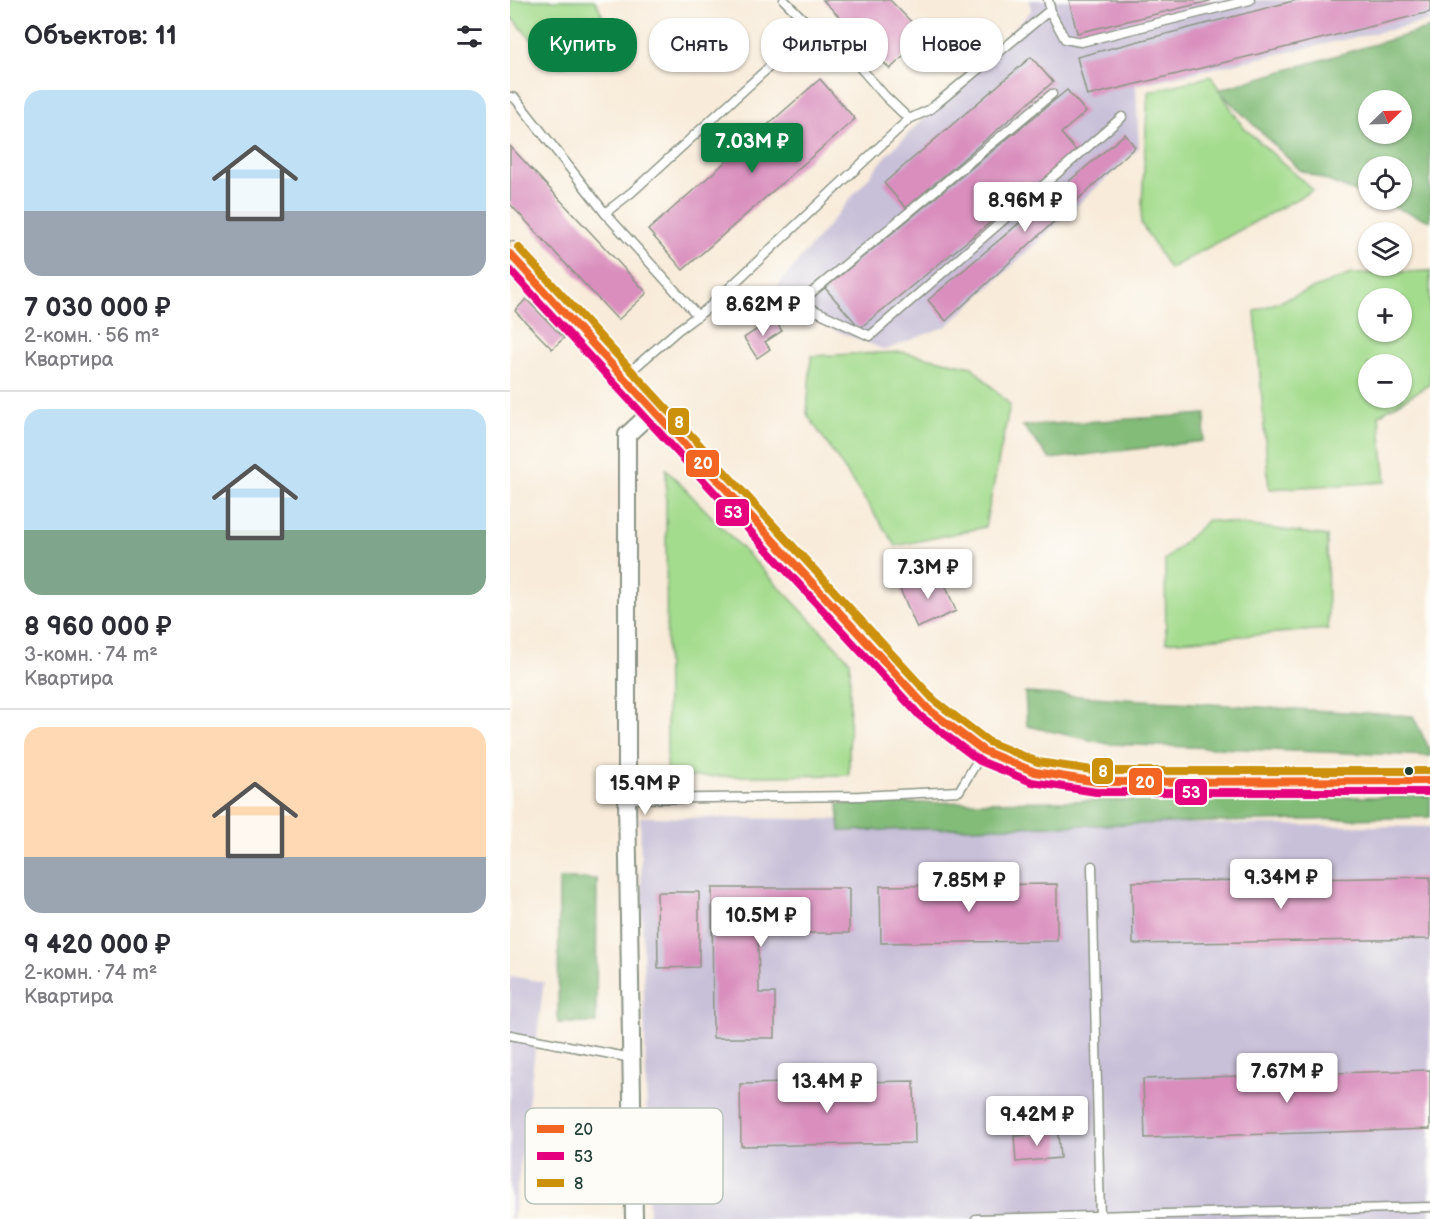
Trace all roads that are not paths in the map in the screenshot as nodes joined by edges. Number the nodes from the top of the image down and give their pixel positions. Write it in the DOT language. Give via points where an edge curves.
graph roads {
  1 [pos="784,0"];
  2 [pos="1048,0"];
  3 [pos="1250,0"];
  4 [pos="1050,10"];
  5 [pos="802,18"];
  6 [pos="764,72"];
  7 [pos="864,72"];
  8 [pos="1052,94"];
  9 [pos="510,97"];
  10 [pos="1122,117"];
  11 [pos="909,119"];
  12 [pos="605,213"];
  13 [pos="510,254"];
  14 [pos="799,303"];
  15 [pos="708,308"];
  16 [pos="698,316"];
  17 [pos="624,378"];
  18 [pos="654,410"];
  19 [pos="984,751"];
  20 [pos="1430,781"];
  21 [pos="627,798"];
  22 [pos="1092,866"];
  23 [pos="510,1035"];
  24 [pos="632,1058"];
  25 [pos="633,1108"];
  26 [pos="634,1204"];
  27 [pos="1430,1207"];
  28 [pos="1100,1217"];
  29 [pos="634,1219"];
  30 [pos="976,1219"];
  1 -- 5 [label="lane"];
  2 -- 4 [label="lane"];
  3 -- 4 [label="lane" via="1081,42 1065,39"];
  4 -- 11 [label="lane" via="929,110"];
  6 -- 12 [label="lane"];
  7 -- 11 [label="lane"];
  8 -- 14 [label="lane"];
  9 -- 12 [label="lane" via="515,98"];
  10 -- 14 [label="lane" via="870,336"];
  11 -- 15 [label="lane"];
  12 -- 16 [label="lane"];
  13 -- 17 [label="main road"];
  14 -- 15 [label="lane"];
  15 -- 16 [label="lane"];
  16 -- 17 [label="lane"];
  17 -- 18 [label="main road"];
  18 -- 19 [label="main road" via="928,709"];
  18 -- 21 [label="street" via="627,435"];
  19 -- 20 [label="main road" via="1035,772 1098,782"];
  19 -- 21 [label="lane" via="959,791"];
  21 -- 24 [label="street"];
  22 -- 28 [label="lane"];
  23 -- 24 [label="lane"];
  24 -- 25 [label="street"];
  26 -- 29 [label="street"];
  27 -- 28 [label="lane"];
  28 -- 30 [label="lane"];
}
